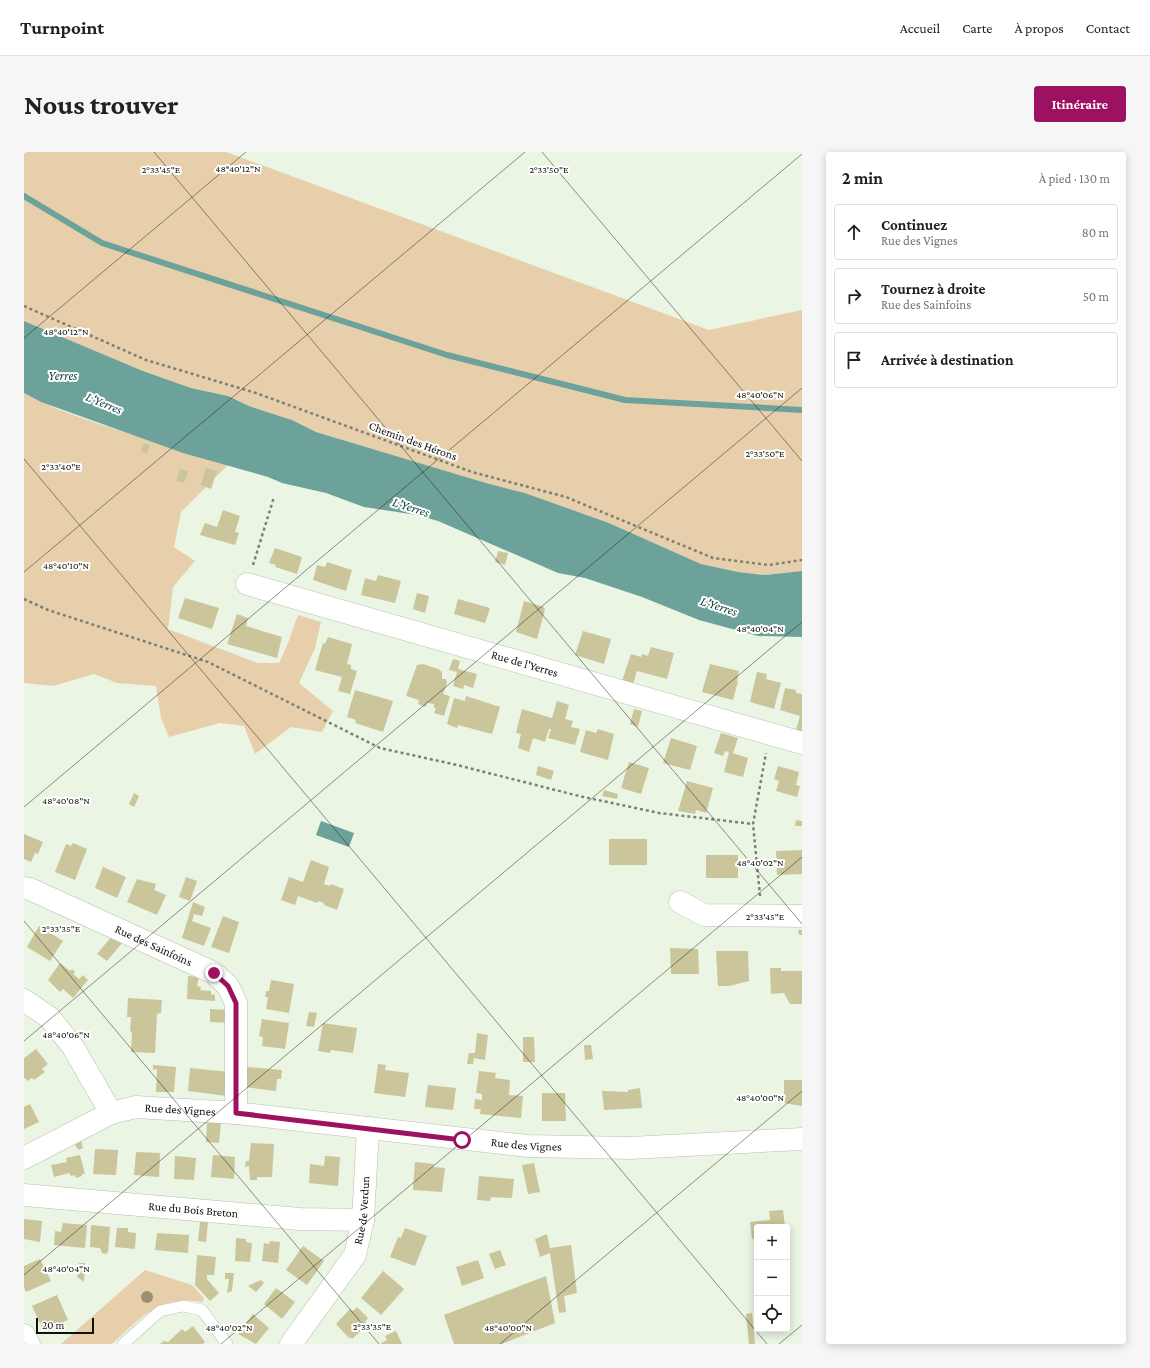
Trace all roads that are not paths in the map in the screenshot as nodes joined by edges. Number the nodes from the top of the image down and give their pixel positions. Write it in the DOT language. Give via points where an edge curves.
graph roads {
  1 [pos="247,584"];
  2 [pos="802,743"];
  3 [pos="24,888"];
  4 [pos="680,902"];
  5 [pos="802,916"];
  6 [pos="24,1000"];
  7 [pos="111,1113"];
  8 [pos="236,1113"];
  9 [pos="368,1128"];
  10 [pos="802,1138"];
  11 [pos="24,1158"];
  12 [pos="24,1195"];
  13 [pos="363,1220"];
  14 [pos="24,1335"];
  15 [pos="29,1344"];
  16 [pos="122,1344"];
  17 [pos="227,1344"];
  18 [pos="291,1344"];
  1 -- 2 [label="street, Rue de l'Yerres"];
  3 -- 8 [label="street, Rue des Sainfoins" via="214,973 228,986 236,1003"];
  4 -- 5 [label="street" via="704,915"];
  6 -- 7 [label="street" via="50,1018 73,1047"];
  7 -- 8 [label="street, Rue des Vignes" via="136,1107"];
  7 -- 11 [label="street, Rue des Vignes"];
  8 -- 9 [label="street, Rue des Vignes"];
  9 -- 10 [label="street, Rue des Vignes" via="528,1146 630,1148"];
  9 -- 13 [label="street, Rue de Verdun"];
  12 -- 13 [label="street, Rue du Bois Breton" via="300,1219"];
  13 -- 18 [label="street, Rue de Verdun" via="355,1256"];
  14 -- 15 [label="street"];
  16 -- 17 [label="lane" via="160,1311 183,1306 202,1310"];
}
